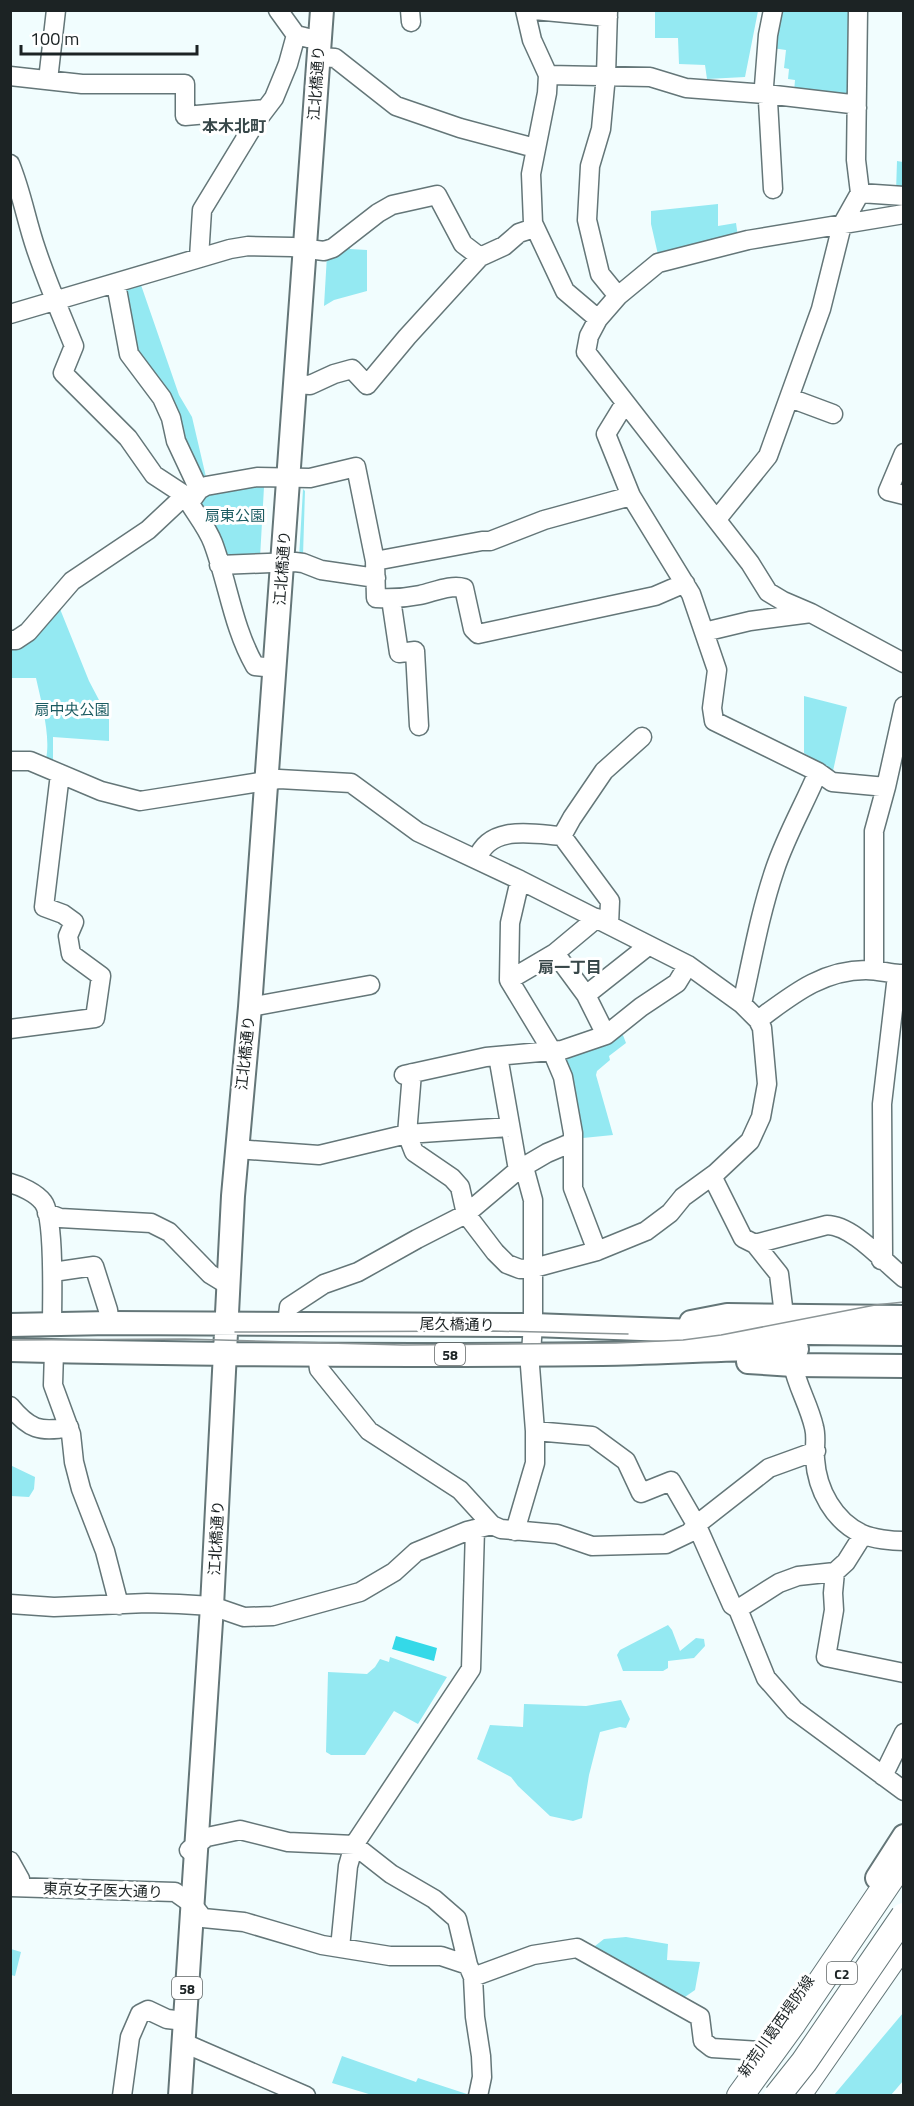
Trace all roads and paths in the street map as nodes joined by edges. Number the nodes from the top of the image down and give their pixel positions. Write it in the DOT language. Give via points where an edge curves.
graph roads {
  1 [pos="56,10"];
  2 [pos="278,10"];
  3 [pos="322,10"];
  4 [pos="525,10"];
  5 [pos="534,10"];
  6 [pos="773,10"];
  7 [pos="858,10"];
  8 [pos="608,14"];
  9 [pos="297,35"];
  10 [pos="319,48"];
  11 [pos="548,75"];
  12 [pos="606,75"];
  13 [pos="10,76"];
  14 [pos="48,80"];
  15 [pos="766,94"];
  16 [pos="857,108"];
  17 [pos="265,109"];
  18 [pos="535,148"];
  19 [pos="10,164"];
  20 [pos="773,189"];
  21 [pos="860,193"];
  22 [pos="903,196"];
  23 [pos="903,214"];
  24 [pos="842,225"];
  25 [pos="534,228"];
  26 [pos="306,249"];
  27 [pos="480,257"];
  28 [pos="199,258"];
  29 [pos="116,284"];
  30 [pos="618,296"];
  31 [pos="56,302"];
  32 [pos="10,314"];
  33 [pos="598,319"];
  34 [pos="295,384"];
  35 [pos="790,398"];
  36 [pos="625,403"];
  37 [pos="833,414"];
  38 [pos="903,453"];
  39 [pos="288,478"];
  40 [pos="193,494"];
  41 [pos="903,495"];
  42 [pos="631,496"];
  43 [pos="717,519"];
  44 [pos="283,562"];
  45 [pos="219,565"];
  46 [pos="376,569"];
  47 [pos="685,583"];
  48 [pos="391,599"];
  49 [pos="811,612"];
  50 [pos="704,632"];
  51 [pos="10,640"];
  52 [pos="903,663"];
  53 [pos="275,668"];
  54 [pos="903,706"];
  55 [pos="419,726"];
  56 [pos="642,737"];
  57 [pos="10,761"];
  58 [pos="818,772"];
  59 [pos="60,774"];
  60 [pos="266,781"];
  61 [pos="886,787"];
  62 [pos="562,836"];
  63 [pos="477,859"];
  64 [pos="520,880"];
  65 [pos="603,921"];
  66 [pos="648,945"];
  67 [pos="555,953"];
  68 [pos="688,965"];
  69 [pos="874,970"];
  70 [pos="901,974"];
  71 [pos="509,980"];
  72 [pos="370,985"];
  73 [pos="586,995"];
  74 [pos="742,1004"];
  75 [pos="250,1007"];
  76 [pos="758,1020"];
  77 [pos="10,1029"];
  78 [pos="606,1035"];
  79 [pos="552,1051"];
  80 [pos="498,1056"];
  81 [pos="895,1066"];
  82 [pos="510,1127"];
  83 [pos="406,1134"];
  84 [pos="573,1142"];
  85 [pos="236,1149"];
  86 [pos="521,1168"];
  87 [pos="712,1176"];
  88 [pos="10,1183"];
  89 [pos="47,1213"];
  90 [pos="466,1214"];
  91 [pos="755,1244"];
  92 [pos="597,1251"];
  93 [pos="881,1260"];
  94 [pos="534,1268"];
  95 [pos="53,1272"];
  96 [pos="903,1278"];
  97 [pos="228,1285"];
  98 [pos="903,1317"];
  99 [pos="10,1320"];
  100 [pos="52,1323"];
  101 [pos="110,1323"];
  102 [pos="225,1324"];
  103 [pos="287,1324"];
  104 [pos="11,1325"];
  105 [pos="533,1325"];
  106 [pos="777,1332"];
  107 [pos="903,1334"];
  108 [pos="903,1349"];
  109 [pos="10,1350"];
  110 [pos="54,1351"];
  111 [pos="675,1353"];
  112 [pos="225,1354"];
  113 [pos="317,1354"];
  114 [pos="530,1355"];
  115 [pos="793,1365"];
  116 [pos="903,1366"];
  117 [pos="10,1406"];
  118 [pos="69,1427"];
  119 [pos="535,1431"];
  120 [pos="816,1452"];
  121 [pos="697,1526"];
  122 [pos="484,1527"];
  123 [pos="515,1531"];
  124 [pos="863,1535"];
  125 [pos="903,1541"];
  126 [pos="835,1572"];
  127 [pos="10,1604"];
  128 [pos="119,1605"];
  129 [pos="212,1606"];
  130 [pos="738,1609"];
  131 [pos="903,1673"];
  132 [pos="903,1734"];
  133 [pos="883,1776"];
  134 [pos="903,1791"];
  135 [pos="903,1836"];
  136 [pos="354,1845"];
  137 [pos="192,1848"];
  138 [pos="903,1859"];
  139 [pos="11,1861"];
  140 [pos="903,1881"];
  141 [pos="16,1887"];
  142 [pos="903,1900"];
  143 [pos="192,1904"];
  144 [pos="903,1916"];
  145 [pos="903,1924"];
  146 [pos="892,1939"];
  147 [pos="340,1948"];
  148 [pos="470,1971"];
  149 [pos="184,2032"];
  150 [pos="760,2051"];
  151 [pos="182,2071"];
  152 [pos="122,2096"];
  153 [pos="174,2096"];
  154 [pos="180,2096"];
  155 [pos="185,2096"];
  156 [pos="306,2096"];
  157 [pos="478,2096"];
  158 [pos="725,2096"];
  159 [pos="740,2096"];
  160 [pos="754,2096"];
  161 [pos="767,2096"];
  162 [pos="777,2096"];
  163 [pos="797,2096"];
  1 -- 14 [label="street"];
  2 -- 9 [label="street"];
  3 -- 10 [label="main road, 江北橋通り"];
  4 -- 11 [label="street" via="532,40"];
  5 -- 8 [label="street"];
  6 -- 15 [label="street"];
  7 -- 16 [label="street"];
  8 -- 12 [label="street"];
  9 -- 10 [label="street"];
  9 -- 17 [label="street" via="278,89"];
  10 -- 18 [label="street" via="396,106"];
  10 -- 26 [label="main road, 江北橋通り"];
  11 -- 12 [label="street"];
  11 -- 18 [label="street"];
  12 -- 15 [label="street" via="650,77 686,88"];
  12 -- 30 [label="street" via="601,129 590,166 587,220 600,274"];
  13 -- 14 [label="street"];
  14 -- 17 [label="street" via="114,85 184,84 185,116"];
  15 -- 16 [label="street" via="851,104"];
  15 -- 20 [label="street"];
  16 -- 21 [label="street"];
  17 -- 28 [label="street" via="202,210"];
  18 -- 25 [label="street" via="531,174"];
  19 -- 31 [label="street"];
  21 -- 22 [label="street"];
  21 -- 24 [label="street"];
  23 -- 24 [label="street"];
  24 -- 30 [label="street" via="748,240 658,262"];
  24 -- 35 [label="street" via="821,309"];
  25 -- 27 [label="street"];
  25 -- 33 [label="street" via="565,291"];
  26 -- 27 [label="street" via="333,248 392,205 437,195 463,244"];
  26 -- 28 [label="street" via="248,246"];
  26 -- 34 [label="main road, 江北橋通り"];
  27 -- 34 [label="street" via="367,385 352,369 310,385"];
  28 -- 29 [label="street"];
  29 -- 31 [label="street"];
  29 -- 40 [label="street" via="129,354 162,398"];
  30 -- 33 [label="street"];
  31 -- 32 [label="street"];
  31 -- 40 [label="street" via="74,346 63,373 128,438 154,475 183,494"];
  33 -- 36 [label="street" via="586,352"];
  34 -- 39 [label="main road, 江北橋通り"];
  35 -- 37 [label="street"];
  35 -- 43 [label="street" via="768,456"];
  36 -- 42 [label="street" via="606,434"];
  36 -- 43 [label="street"];
  38 -- 41 [label="street" via="888,491"];
  39 -- 40 [label="street" via="248,478 206,486"];
  39 -- 44 [label="main road, 江北橋通り"];
  39 -- 46 [label="street" via="310,478 356,467"];
  40 -- 45 [label="street"];
  40 -- 51 [label="street" via="72,581 28,632"];
  42 -- 46 [label="street" via="544,520 490,541"];
  42 -- 47 [label="street"];
  43 -- 49 [label="street" via="768,592"];
  44 -- 45 [label="street"];
  44 -- 46 [label="street" via="303,563 321,570"];
  44 -- 53 [label="main road, 江北橋通り"];
  45 -- 53 [label="street" via="255,666"];
  46 -- 48 [label="street" via="376,598"];
  47 -- 48 [label="street" via="655,596 478,634 473,629 464,588 457,586"];
  47 -- 50 [label="street"];
  48 -- 55 [label="street" via="399,652 415,651"];
  49 -- 50 [label="street"];
  49 -- 52 [label="street"];
  50 -- 58 [label="street" via="717,670 714,721"];
  53 -- 60 [label="main road, 江北橋通り"];
  54 -- 61 [label="street"];
  56 -- 62 [label="street" via="604,771"];
  57 -- 59 [label="street" via="30,761"];
  58 -- 61 [label="street" via="832,782"];
  58 -- 74 [label="street" via="774,871"];
  59 -- 60 [label="street" via="140,801"];
  59 -- 77 [label="street" via="45,907 74,922 68,936 71,954 101,976 95,1018"];
  60 -- 63 [label="street" via="351,783 418,832"];
  60 -- 75 [label="main road, 江北橋通り"];
  61 -- 69 [label="street" via="874,831"];
  62 -- 63 [label="street" via="516,832 496,838 481,849"];
  62 -- 65 [label="street" via="610,901"];
  63 -- 64 [label="street"];
  64 -- 65 [label="street"];
  64 -- 71 [label="street" via="510,923"];
  65 -- 66 [label="street"];
  65 -- 67 [label="street"];
  66 -- 68 [label="street"];
  66 -- 73 [label="street"];
  67 -- 71 [label="street"];
  67 -- 73 [label="street"];
  68 -- 74 [label="street"];
  68 -- 78 [label="street" via="677,983"];
  69 -- 70 [label="street"];
  69 -- 76 [label="street" via="842,972 804,986"];
  70 -- 81 [label="street"];
  71 -- 79 [label="street"];
  72 -- 75 [label="street"];
  73 -- 78 [label="street"];
  74 -- 76 [label="street"];
  75 -- 85 [label="main road, 江北橋通り"];
  76 -- 87 [label="street" via="767,1084 760,1117 750,1141"];
  78 -- 79 [label="street"];
  79 -- 80 [label="street"];
  79 -- 84 [label="street" via="563,1077"];
  80 -- 82 [label="street"];
  80 -- 83 [label="street" via="408,1074"];
  81 -- 93 [label="street" via="882,1104"];
  82 -- 83 [label="street"];
  82 -- 86 [label="street"];
  83 -- 85 [label="street" via="318,1155"];
  83 -- 90 [label="street" via="414,1152 460,1187"];
  84 -- 86 [label="street"];
  84 -- 92 [label="street" via="573,1188"];
  85 -- 97 [label="main road, 江北橋通り"];
  86 -- 90 [label="street"];
  86 -- 94 [label="street" via="533,1200"];
  87 -- 91 [label="street" via="743,1238"];
  87 -- 92 [label="street" via="646,1231"];
  88 -- 89 [label="street" via="44,1202"];
  89 -- 95 [label="street"];
  89 -- 97 [label="street" via="60,1218 151,1223 169,1232 210,1274"];
  90 -- 94 [label="street" via="507,1264 520,1269"];
  90 -- 103 [label="street" via="358,1272 324,1284 289,1307"];
  91 -- 93 [label="street" via="827,1224 838,1225"];
  91 -- 106 [label="street" via="779,1274"];
  92 -- 94 [label="street"];
  93 -- 96 [label="street"];
  94 -- 105 [label="street"];
  95 -- 100 [label="street"];
  95 -- 101 [label="street" via="94,1266"];
  97 -- 102 [label="main road, 江北橋通り"];
  98 -- 106 [label="main road"];
  99 -- 104 [label="street"];
  100 -- 101 [label="main road, 尾久橋通り / 58"];
  100 -- 104 [label="main road, 尾久橋通り / 58"];
  101 -- 102 [label="main road, 尾久橋通り / 58"];
  102 -- 103 [label="main road, 尾久橋通り / 58"];
  102 -- 112 [label="main road, 江北橋通り / 58"];
  103 -- 105 [label="main road, 尾久橋通り / 58"];
  105 -- 106 [label="main road, 尾久橋通り / 58" via="660,1329 727,1315"];
  105 -- 114 [label="street"];
  106 -- 107 [label="main road, 尾久橋通り / 58"];
  106 -- 108 [label="main road, 尾久橋通り / 58"];
  106 -- 111 [label="main road, 尾久橋通り / 58"];
  109 -- 110 [label="main road, 尾久橋通り / 58"];
  110 -- 112 [label="main road, 尾久橋通り / 58"];
  110 -- 118 [label="street" via="53,1385"];
  111 -- 114 [label="main road, 尾久橋通り / 58"];
  111 -- 115 [label="main road"];
  112 -- 113 [label="main road, 尾久橋通り / 58"];
  112 -- 129 [label="main road, 江北橋通り / 58"];
  113 -- 114 [label="main road, 尾久橋通り / 58"];
  113 -- 122 [label="street" via="319,1369 369,1431 460,1490"];
  114 -- 119 [label="street"];
  115 -- 116 [label="main road"];
  115 -- 120 [label="street" via="815,1429"];
  117 -- 118 [label="street" via="28,1425 43,1430"];
  118 -- 128 [label="street" via="81,1489 105,1551"];
  119 -- 121 [label="street" via="592,1436 626,1461 641,1493 671,1481"];
  119 -- 123 [label="street" via="535,1462"];
  120 -- 121 [label="street" via="769,1468"];
  120 -- 124 [label="street" via="825,1499 835,1514"];
  121 -- 123 [label="street" via="666,1544 627,1546 592,1546 557,1534"];
  121 -- 130 [label="street" via="732,1605"];
  122 -- 123 [label="street"];
  122 -- 129 [label="street" via="416,1552 394,1572 360,1592 273,1616 243,1617"];
  122 -- 136 [label="street" via="471,1670"];
  124 -- 125 [label="street"];
  124 -- 126 [label="street"];
  126 -- 130 [label="street" via="798,1576 779,1583"];
  126 -- 131 [label="street" via="834,1610 826,1657"];
  127 -- 128 [label="street"];
  128 -- 129 [label="street"];
  129 -- 137 [label="main road, 江北橋通り / 58"];
  130 -- 133 [label="street" via="766,1678 794,1710"];
  132 -- 133 [label="street"];
  133 -- 134 [label="street"];
  135 -- 150 [label="main road, 新荒川葛西堤防線"];
  136 -- 137 [label="street" via="288,1842 240,1830 207,1837"];
  136 -- 147 [label="street" via="348,1866"];
  136 -- 148 [label="street" via="434,1899 457,1920"];
  137 -- 143 [label="main road, 江北橋通り / 58"];
  138 -- 159 [label="highway"];
  139 -- 141 [label="street" via="20,1879"];
  140 -- 160 [label="highway, C2"];
  141 -- 143 [label="street, 東京女子医大通り" via="175,1892"];
  142 -- 146 [label="main road"];
  143 -- 147 [label="street, 東京女子医大通り" via="203,1918 244,1922"];
  143 -- 149 [label="main road, 江北橋通り / 58"];
  144 -- 162 [label="highway, bridge"];
  145 -- 146 [label="main road"];
  146 -- 161 [label="main road"];
  146 -- 163 [label="highway, C2"];
  147 -- 148 [label="street, 東京女子医大通り" via="390,1956 441,1956"];
  148 -- 150 [label="street" via="577,1948 700,2017 703,2041 712,2048"];
  148 -- 157 [label="street" via="482,2077"];
  149 -- 151 [label="main road, 江北橋通り / 58"];
  149 -- 152 [label="street" via="148,2010 140,2014 130,2037"];
  149 -- 156 [label="street"];
  150 -- 158 [label="main road, 新荒川葛西堤防線"];
  151 -- 153 [label="main road, 58"];
  151 -- 154 [label="main road, 江北橋通り / 58"];
  151 -- 155 [label="main road, 58"];
}
